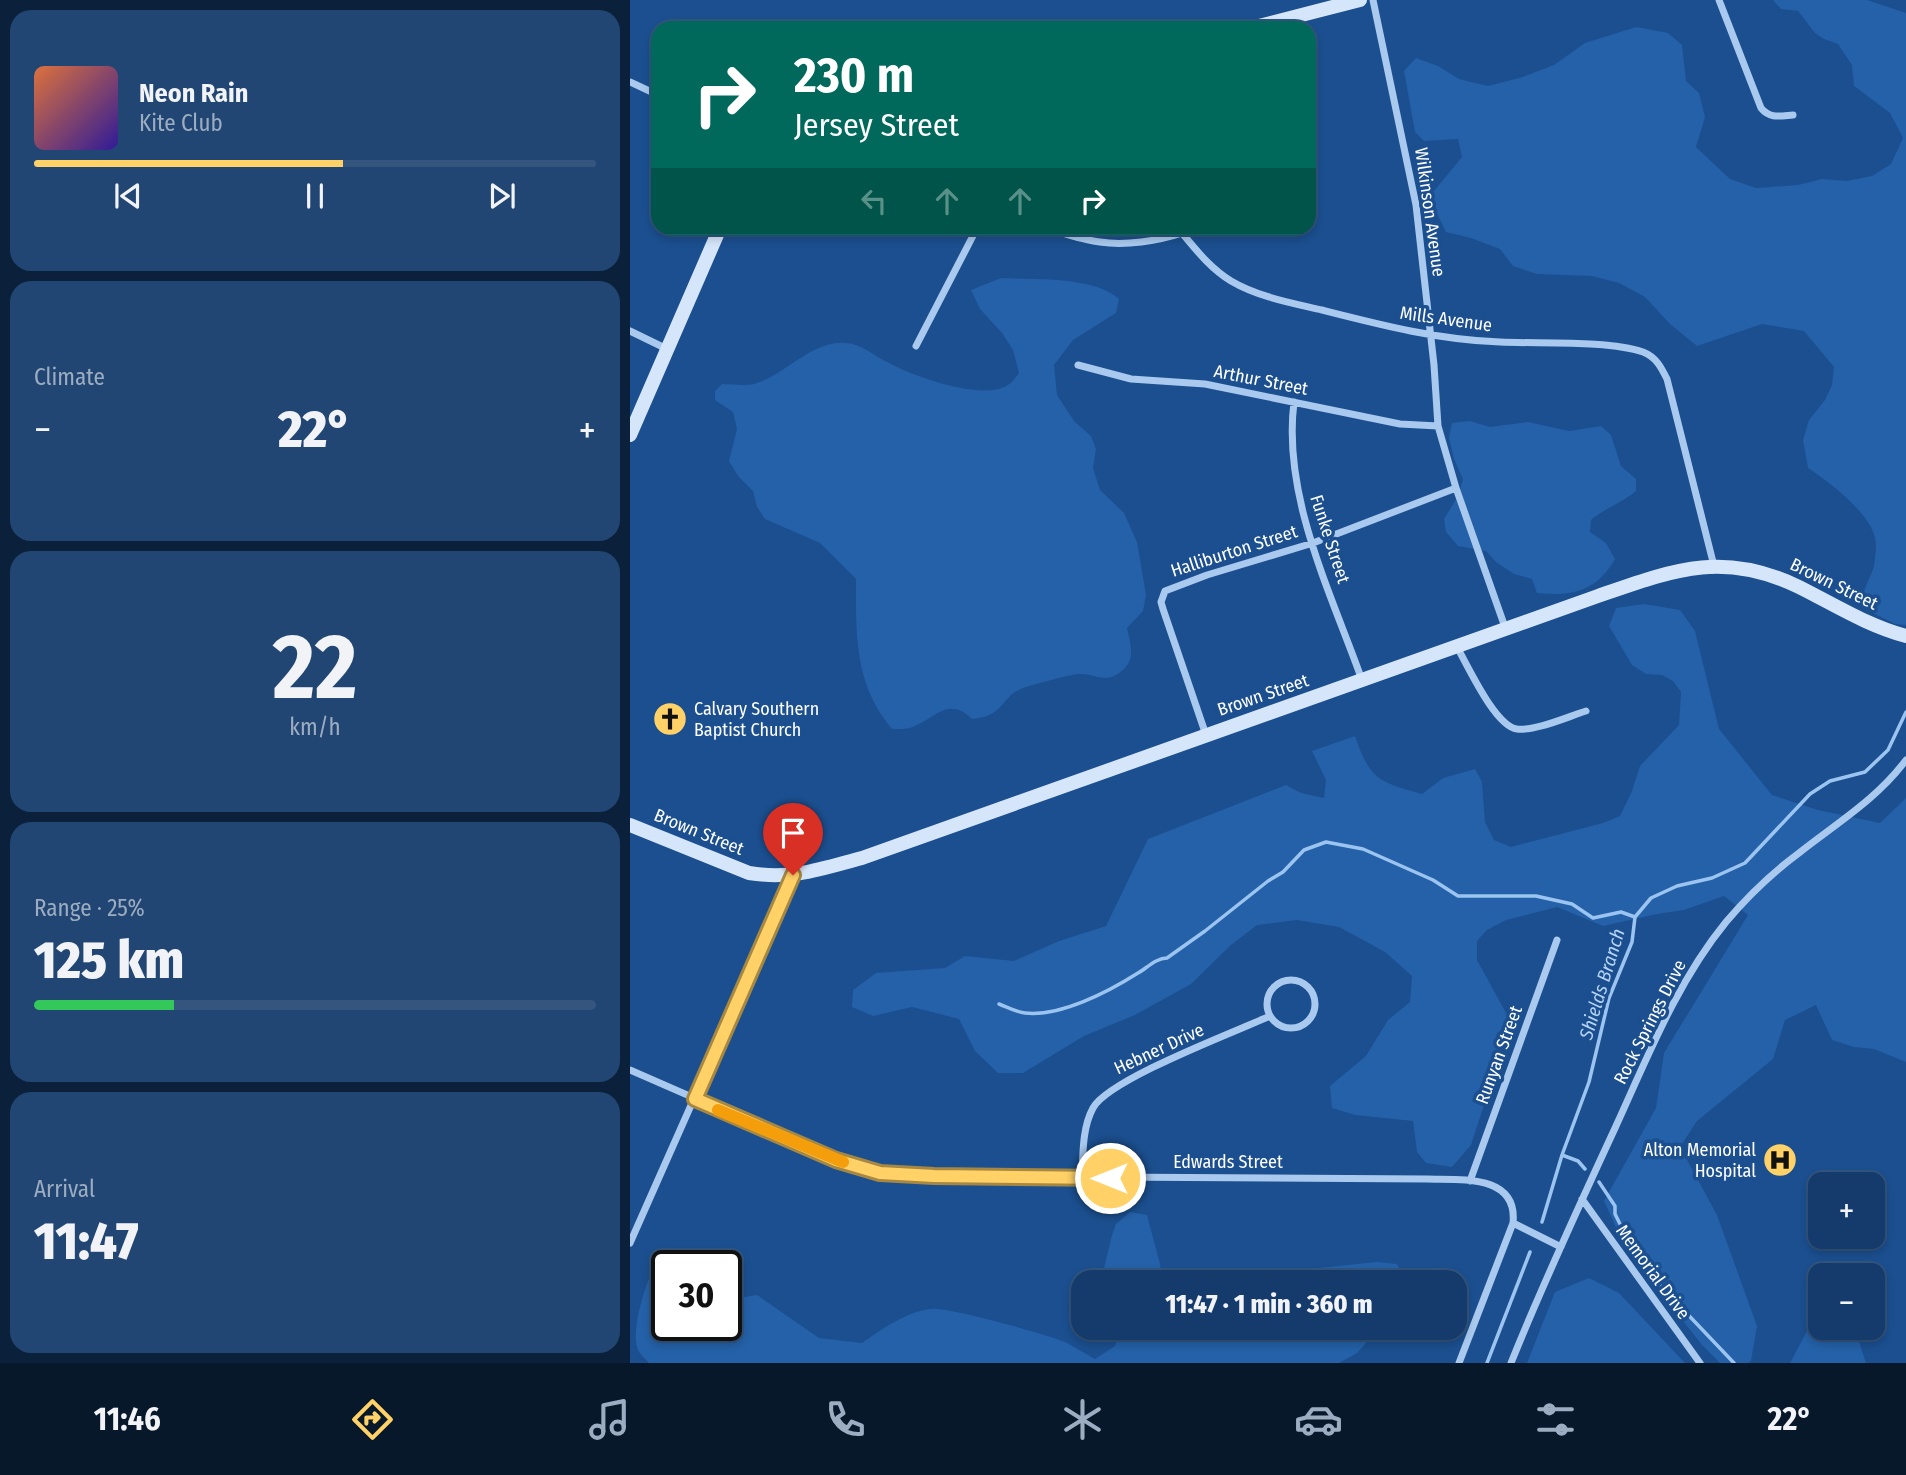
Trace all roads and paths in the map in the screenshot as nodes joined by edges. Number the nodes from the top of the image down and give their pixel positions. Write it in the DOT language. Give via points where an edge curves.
graph roads {
  1 [pos="1360,0"];
  2 [pos="1373,0"];
  3 [pos="1719,0"];
  4 [pos="1278,21"];
  5 [pos="630,82"];
  6 [pos="651,92"];
  7 [pos="1793,115"];
  8 [pos="717,235"];
  9 [pos="974,235"];
  10 [pos="1072,235"];
  11 [pos="1172,235"];
  12 [pos="1185,235"];
  13 [pos="630,331"];
  14 [pos="1431,336"];
  15 [pos="916,346"];
  16 [pos="667,349"];
  17 [pos="1079,365"];
  18 [pos="1294,402"];
  19 [pos="1438,426"];
  20 [pos="630,435"];
  21 [pos="1455,488"];
  22 [pos="1313,543"];
  23 [pos="1714,566"];
  24 [pos="1506,630"];
  25 [pos="1906,636"];
  26 [pos="1457,647"];
  27 [pos="1362,681"];
  28 [pos="1586,711"];
  29 [pos="1206,735"];
  30 [pos="1906,760"];
  31 [pos="630,825"];
  32 [pos="793,875"];
  33 [pos="1558,940"];
  34 [pos="1270,1016"];
  35 [pos="630,1070"];
  36 [pos="695,1099"];
  37 [pos="1082,1178"];
  38 [pos="1470,1181"];
  39 [pos="1582,1199"];
  40 [pos="1513,1223"];
  41 [pos="630,1243"];
  42 [pos="1561,1247"];
  43 [pos="1459,1363"];
  44 [pos="1511,1363"];
  45 [pos="1700,1363"];
  1 -- 4 [label="street"];
  2 -- 14 [label="street, Wilkinson Avenue" via="1416,205"];
  3 -- 7 [label="street" via="1761,108 1772,116"];
  5 -- 6 [label="street"];
  8 -- 16 [label="street"];
  9 -- 15 [label="street"];
  10 -- 11 [label="street, Mills Avenue" via="1113,243"];
  12 -- 14 [label="street, Mills Avenue" via="1218,272 1244,288"];
  13 -- 16 [label="street"];
  14 -- 19 [label="street, Wilkinson Avenue"];
  14 -- 23 [label="street, Mills Avenue" via="1602,346 1640,351 1653,358 1675,405"];
  16 -- 20 [label="street"];
  17 -- 18 [label="street, Arthur Street" via="1131,379 1205,384"];
  18 -- 19 [label="street, Arthur Street" via="1400,424"];
  18 -- 22 [label="street, Funke Street" via="1294,475"];
  19 -- 21 [label="street, Wilkinson Avenue"];
  21 -- 22 [label="street, Halliburton Street"];
  21 -- 24 [label="street, Wilkinson Avenue"];
  22 -- 27 [label="street, Funke Street"];
  22 -- 29 [label="street, Halliburton Street" via="1165,591 1161,602"];
  23 -- 24 [label="street, Brown Street" via="1636,583"];
  23 -- 25 [label="street, Brown Street" via="1750,569 1781,579 1875,626"];
  24 -- 26 [label="street, Brown Street"];
  26 -- 27 [label="street, Brown Street"];
  26 -- 28 [label="street" via="1493,709 1512,728 1532,727"];
  27 -- 29 [label="street, Brown Street"];
  29 -- 32 [label="street, Brown Street" via="862,858"];
  30 -- 39 [label="street, Rock Springs Drive" via="1876,794 1770,876 1711,941 1660,1030"];
  31 -- 32 [label="street, Brown Street" via="749,873"];
  32 -- 36 [label="street"];
  33 -- 38 [label="street, Runyan Street"];
  34 -- 34 [label="street" via="1268,996 1278,984 1293,980 1308,986 1315,1000 1312,1016 1301,1026 1286,1027"];
  34 -- 37 [label="street, Hebner Drive" via="1141,1073 1100,1098 1088,1121"];
  35 -- 36 [label="street, Edwards Street"];
  36 -- 37 [label="street, Edwards Street" via="836,1160 880,1173"];
  36 -- 41 [label="street"];
  37 -- 38 [label="street, Edwards Street"];
  38 -- 40 [label="street, Edwards Street" via="1506,1193 1514,1206"];
  39 -- 42 [label="street, Rock Springs Drive"];
  39 -- 45 [label="street, Memorial Drive"];
  40 -- 42 [label="street"];
  40 -- 43 [label="street"];
  42 -- 44 [label="street, Rock Springs Drive"];
}
